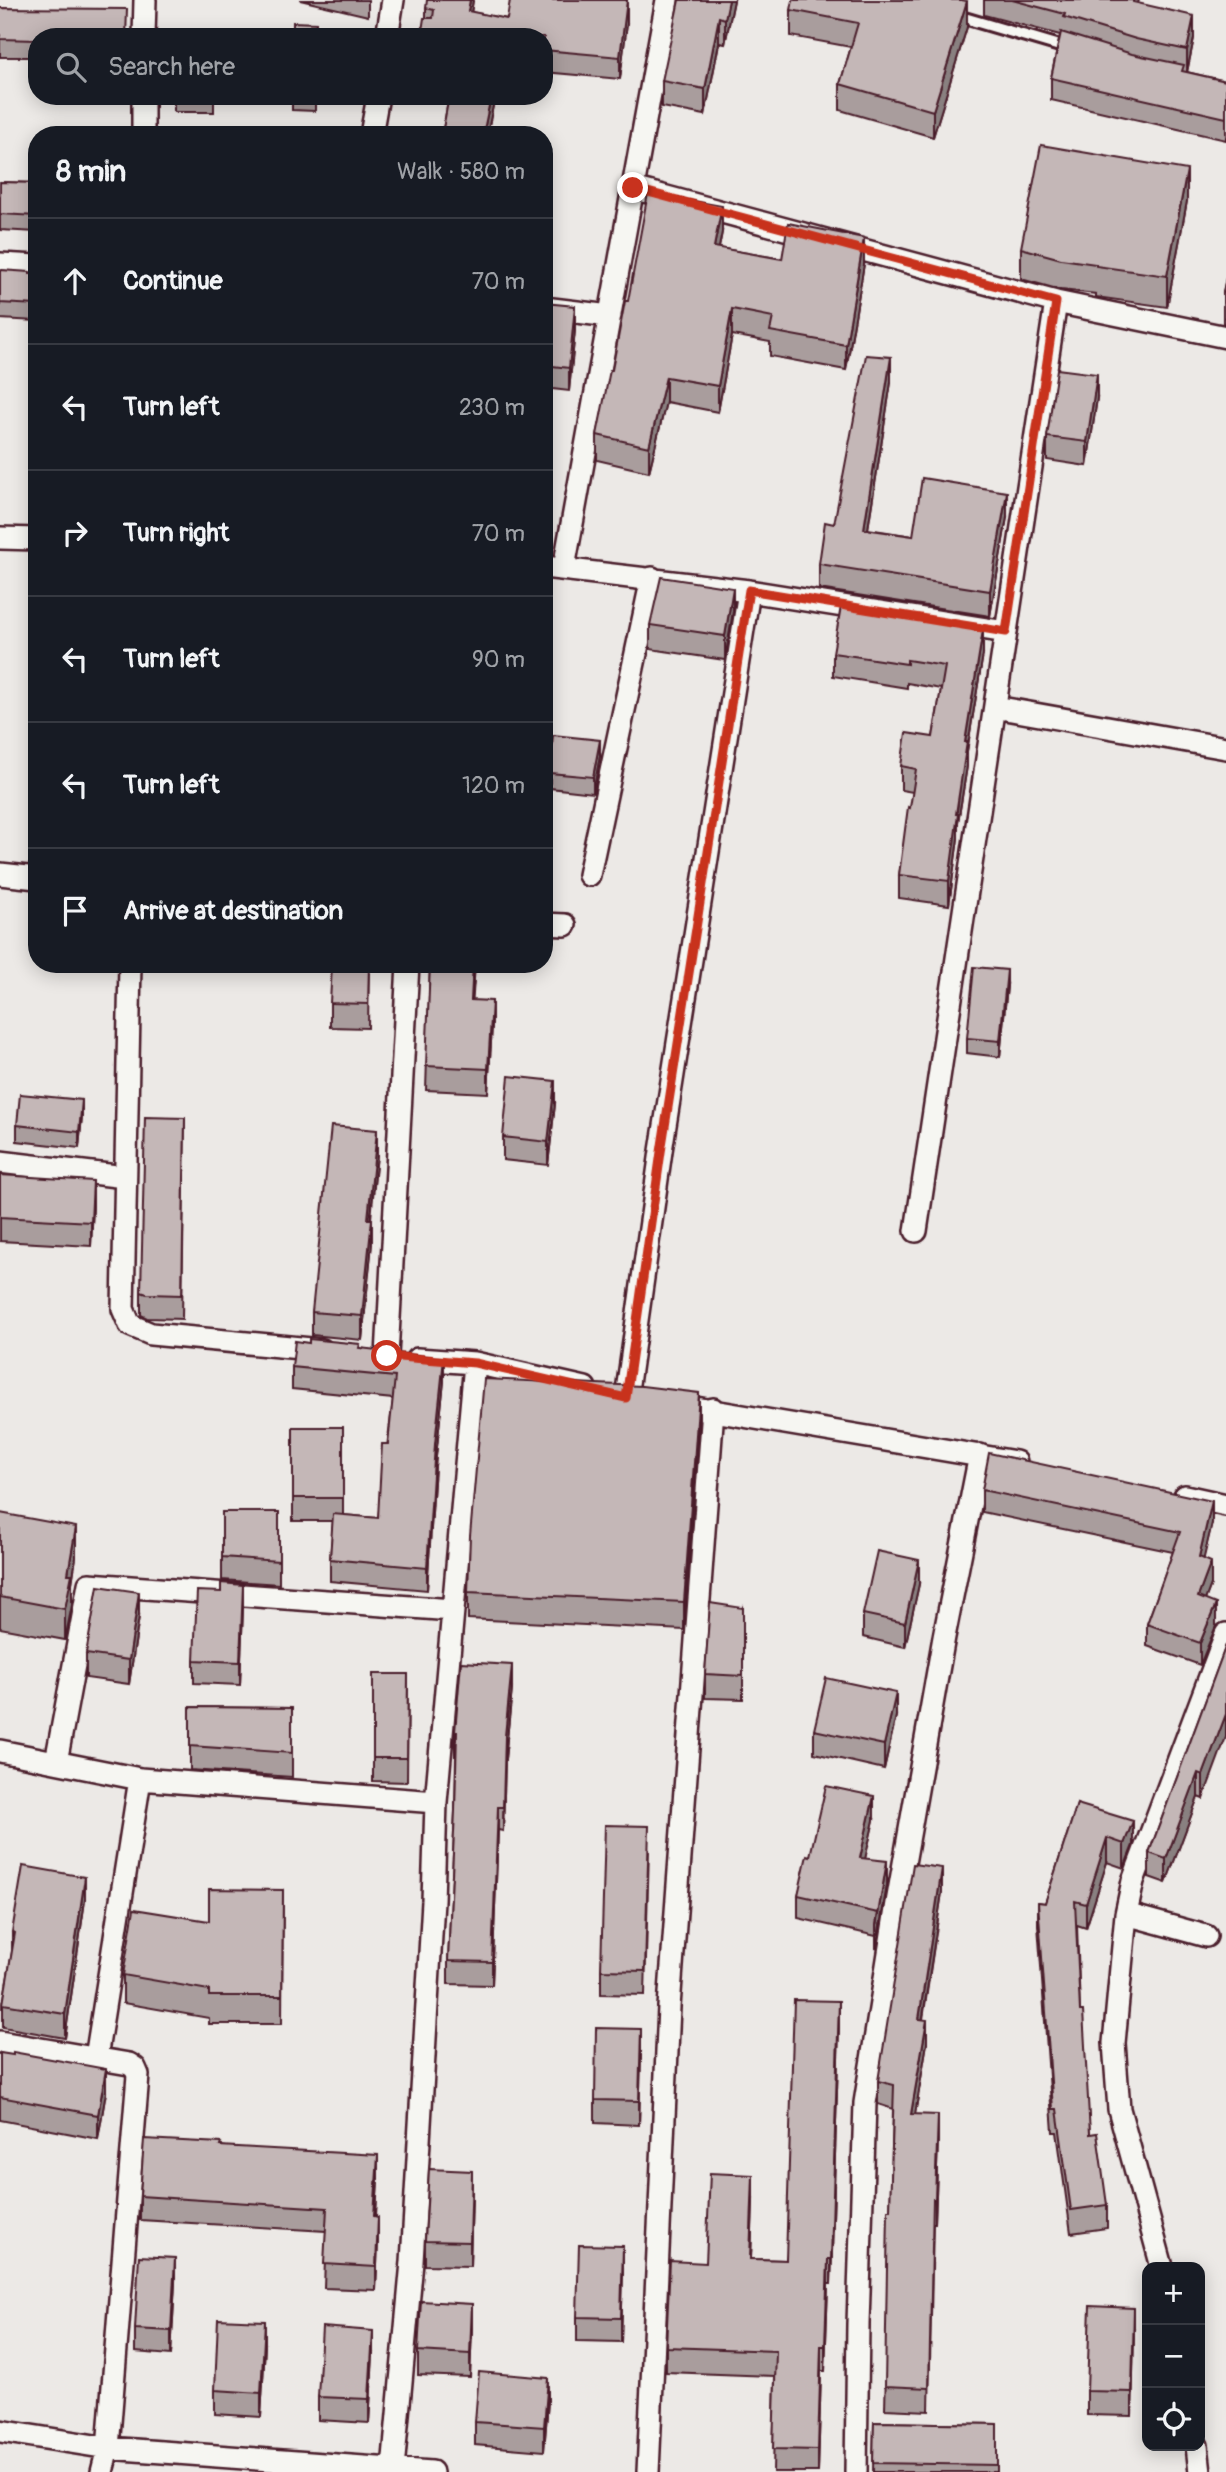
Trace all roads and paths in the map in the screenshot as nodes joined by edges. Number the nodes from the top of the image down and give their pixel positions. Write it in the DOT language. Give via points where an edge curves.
graph roads {
  1 [pos="145,0"];
  2 [pos="393,0"];
  3 [pos="667,0"];
  4 [pos="947,13"];
  5 [pos="144,28"];
  6 [pos="388,28"];
  7 [pos="1084,54"];
  8 [pos="144,105"];
  9 [pos="377,105"];
  10 [pos="143,126"];
  11 [pos="373,126"];
  12 [pos="633,188"];
  13 [pos="0,264"];
  14 [pos="28,266"];
  15 [pos="1056,302"];
  16 [pos="553,309"];
  17 [pos="610,317"];
  18 [pos="1226,337"];
  19 [pos="0,538"];
  20 [pos="28,540"];
  21 [pos="554,568"];
  22 [pos="652,578"];
  23 [pos="749,590"];
  24 [pos="1006,632"];
  25 [pos="995,707"];
  26 [pos="1226,748"];
  27 [pos="0,874"];
  28 [pos="589,875"];
  29 [pos="28,877"];
  30 [pos="130,973"];
  31 [pos="407,973"];
  32 [pos="0,1162"];
  33 [pos="125,1177"];
  34 [pos="916,1231"];
  35 [pos="345,1353"];
  36 [pos="475,1363"];
  37 [pos="626,1398"];
  38 [pos="713,1409"];
  39 [pos="980,1455"];
  40 [pos="1030,1464"];
  41 [pos="1158,1490"];
  42 [pos="1226,1505"];
  43 [pos="453,1610"];
  44 [pos="1226,1634"];
  45 [pos="0,1751"];
  46 [pos="56,1762"];
  47 [pos="140,1779"];
  48 [pos="436,1802"];
  49 [pos="1126,1914"];
  50 [pos="1206,1936"];
  51 [pos="0,2042"];
  52 [pos="96,2058"];
  53 [pos="1161,2262"];
  54 [pos="0,2431"];
  55 [pos="108,2448"];
  56 [pos="1198,2451"];
  57 [pos="381,2470"];
  58 [pos="102,2472"];
  59 [pos="432,2472"];
  60 [pos="648,2472"];
  61 [pos="856,2472"];
  62 [pos="1200,2472"];
  1 -- 5 [label="street"];
  2 -- 6 [label="street"];
  3 -- 12 [label="street"];
  4 -- 7 [label="lane"];
  8 -- 10 [label="street"];
  9 -- 11 [label="street"];
  12 -- 15 [label="street"];
  12 -- 17 [label="street"];
  13 -- 14 [label="street"];
  15 -- 18 [label="street"];
  15 -- 24 [label="street"];
  16 -- 17 [label="street"];
  17 -- 21 [label="street"];
  19 -- 20 [label="street"];
  21 -- 22 [label="street"];
  22 -- 23 [label="street"];
  22 -- 28 [label="street"];
  23 -- 24 [label="street"];
  23 -- 37 [label="street"];
  24 -- 25 [label="street"];
  25 -- 26 [label="street"];
  25 -- 34 [label="street"];
  27 -- 29 [label="street"];
  30 -- 33 [label="street"];
  31 -- 36 [label="street" via="380,1356"];
  32 -- 33 [label="street"];
  33 -- 35 [label="street" via="123,1309 130,1325 150,1335"];
  36 -- 37 [label="street"];
  36 -- 43 [label="street"];
  37 -- 38 [label="street"];
  38 -- 39 [label="street"];
  38 -- 60 [label="street" via="669,2007"];
  39 -- 40 [label="street"];
  39 -- 61 [label="street" via="944,1637 865,2104"];
  41 -- 42 [label="street"];
  43 -- 46 [label="street" via="89,1584"];
  43 -- 48 [label="street"];
  44 -- 49 [label="street" via="1133,1881"];
  45 -- 46 [label="street"];
  46 -- 47 [label="street"];
  47 -- 48 [label="street"];
  47 -- 52 [label="street"];
  48 -- 57 [label="street" via="412,2262"];
  49 -- 50 [label="street"];
  49 -- 53 [label="street" via="1114,2043 1119,2109"];
  51 -- 52 [label="street"];
  52 -- 55 [label="street" via="129,2064 138,2075"];
  54 -- 55 [label="street"];
  55 -- 57 [label="street"];
  55 -- 58 [label="street"];
  56 -- 62 [label="street"];
  57 -- 59 [label="street"];
}
